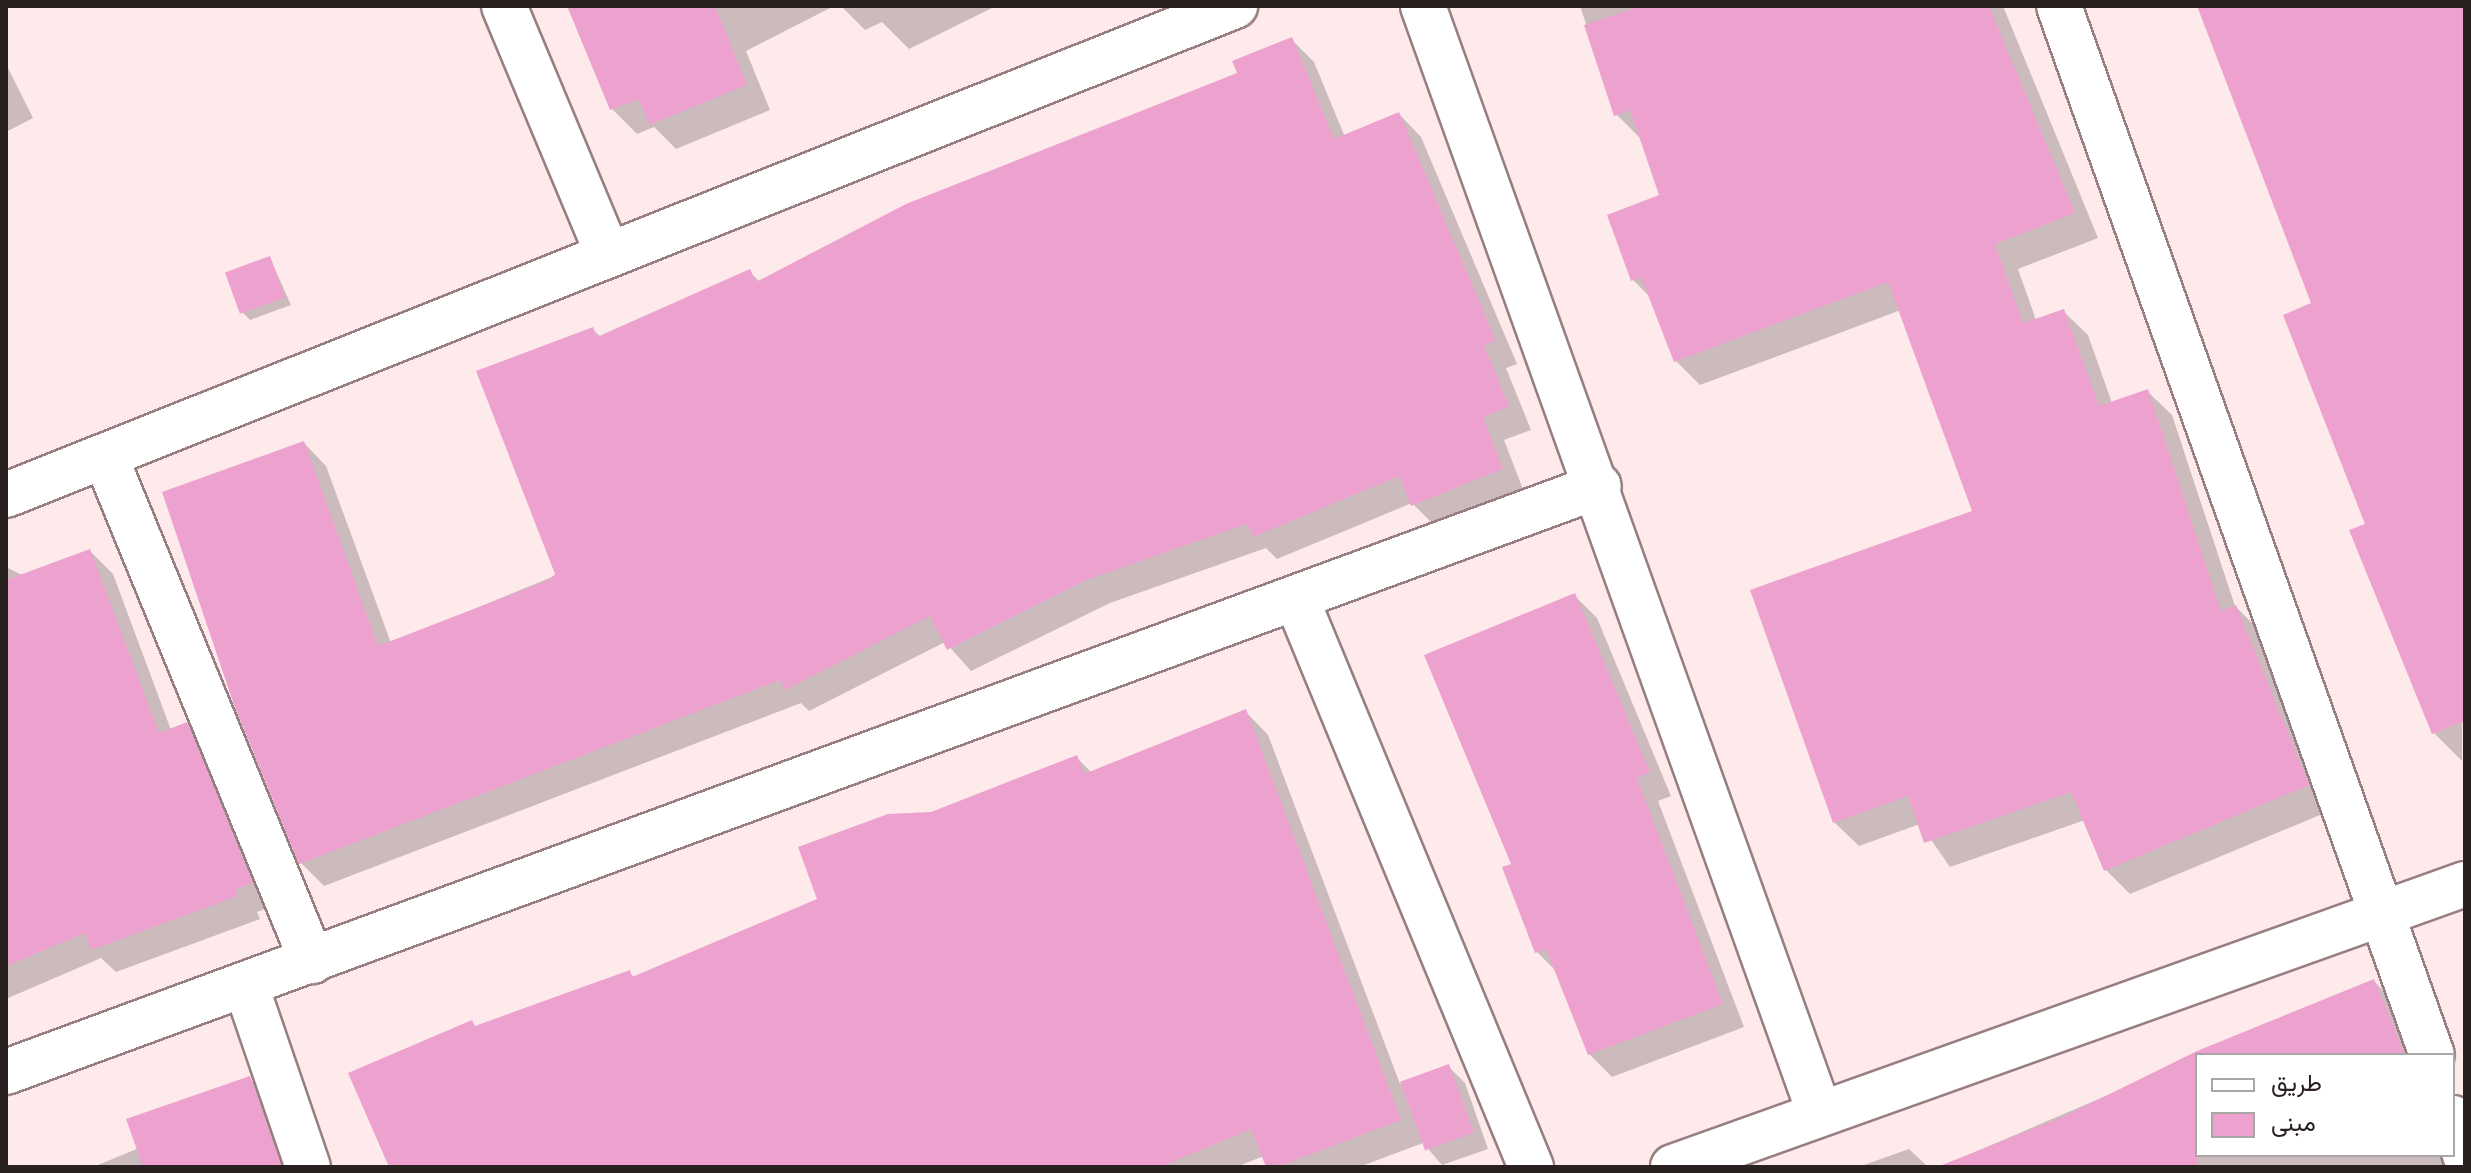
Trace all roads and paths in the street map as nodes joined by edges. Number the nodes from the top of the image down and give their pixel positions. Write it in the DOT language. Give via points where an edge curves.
graph roads {
  1 [pos="504,6"];
  2 [pos="1235,6"];
  3 [pos="2059,6"];
  4 [pos="1419,14"];
  5 [pos="608,255"];
  6 [pos="105,456"];
  7 [pos="1599,486"];
  8 [pos="6,495"];
  9 [pos="1296,598"];
  10 [pos="2465,884"];
  11 [pos="2386,913"];
  12 [pos="312,961"];
  13 [pos="246,986"];
  14 [pos="2431,1053"];
  15 [pos="6,1072"];
  16 [pos="1820,1114"];
  17 [pos="2455,1124"];
  18 [pos="2465,1155"];
  19 [pos="308,1167"];
  20 [pos="1531,1167"];
  21 [pos="1673,1167"];
  1 -- 5 [label="street"];
  2 -- 5 [label="street"];
  3 -- 11 [label="street"];
  4 -- 7 [label="street"];
  5 -- 6 [label="street"];
  6 -- 8 [label="street"];
  6 -- 12 [label="street"];
  7 -- 9 [label="street"];
  7 -- 16 [label="street"];
  9 -- 12 [label="street"];
  9 -- 20 [label="street"];
  10 -- 11 [label="street"];
  11 -- 14 [label="street"];
  11 -- 16 [label="street"];
  12 -- 13 [label="street"];
  13 -- 15 [label="street"];
  13 -- 19 [label="street"];
  16 -- 21 [label="street"];
  17 -- 18 [label="street"];
}
